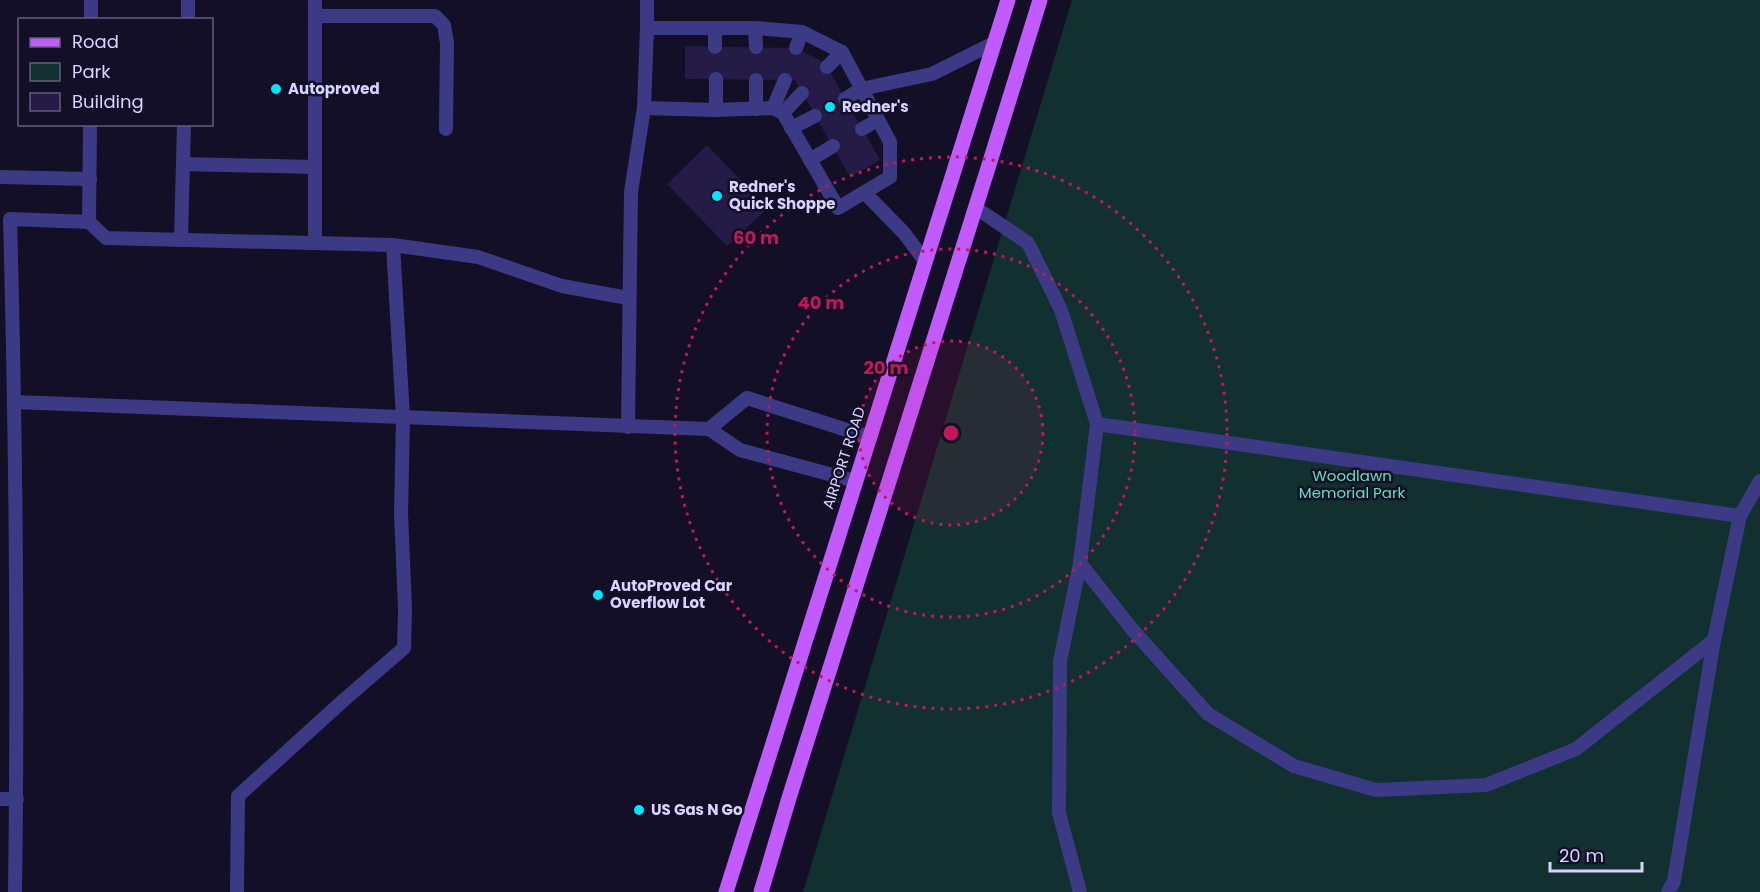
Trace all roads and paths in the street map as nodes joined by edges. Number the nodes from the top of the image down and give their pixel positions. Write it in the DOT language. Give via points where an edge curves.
graph roads {
  1 [pos="91,0"];
  2 [pos="188,0"];
  3 [pos="315,0"];
  4 [pos="646,0"];
  5 [pos="1008,0"];
  6 [pos="1040,0"];
  7 [pos="315,16"];
  8 [pos="91,18"];
  9 [pos="188,18"];
  10 [pos="647,28"];
  11 [pos="715,28"];
  12 [pos="755,28"];
  13 [pos="802,32"];
  14 [pos="994,43"];
  15 [pos="716,47"];
  16 [pos="756,47"];
  17 [pos="796,48"];
  18 [pos="842,52"];
  19 [pos="827,67"];
  20 [pos="716,79"];
  21 [pos="756,80"];
  22 [pos="785,80"];
  23 [pos="861,89"];
  24 [pos="802,93"];
  25 [pos="845,99"];
  26 [pos="644,108"];
  27 [pos="756,109"];
  28 [pos="716,110"];
  29 [pos="778,111"];
  30 [pos="815,116"];
  31 [pos="878,120"];
  32 [pos="90,126"];
  33 [pos="184,126"];
  34 [pos="446,129"];
  35 [pos="791,129"];
  36 [pos="862,129"];
  37 [pos="833,146"];
  38 [pos="810,160"];
  39 [pos="183,164"];
  40 [pos="315,167"];
  41 [pos="0,177"];
  42 [pos="90,178"];
  43 [pos="865,193"];
  44 [pos="976,208"];
  45 [pos="89,222"];
  46 [pos="181,240"];
  47 [pos="315,243"];
  48 [pos="393,245"];
  49 [pos="925,261"];
  50 [pos="628,298"];
  51 [pos="15,402"];
  52 [pos="403,418"];
  53 [pos="1097,424"];
  54 [pos="628,427"];
  55 [pos="709,429"];
  56 [pos="869,437"];
  57 [pos="855,481"];
  58 [pos="1760,481"];
  59 [pos="1740,516"];
  60 [pos="1080,563"];
  61 [pos="1714,640"];
  62 [pos="0,799"];
  63 [pos="17,799"];
  64 [pos="15,892"];
  65 [pos="237,892"];
  66 [pos="726,892"];
  67 [pos="761,892"];
  68 [pos="1080,892"];
  69 [pos="1668,892"];
  1 -- 8 [label="lane"];
  2 -- 9 [label="lane"];
  3 -- 7 [label="lane"];
  4 -- 10 [label="lane"];
  5 -- 14 [label="main road, AIRPORT ROAD"];
  6 -- 44 [label="main road"];
  7 -- 34 [label="lane" via="435,16 444,25 447,42"];
  7 -- 40 [label="lane"];
  10 -- 11 [label="lane"];
  10 -- 26 [label="lane"];
  11 -- 12 [label="lane"];
  11 -- 15 [label="lane"];
  12 -- 13 [label="lane"];
  12 -- 16 [label="lane"];
  13 -- 17 [label="lane"];
  13 -- 18 [label="lane"];
  14 -- 23 [label="lane" via="932,74"];
  14 -- 49 [label="main road, AIRPORT ROAD"];
  18 -- 19 [label="lane"];
  18 -- 23 [label="lane"];
  20 -- 28 [label="lane"];
  21 -- 27 [label="lane"];
  22 -- 29 [label="lane"];
  23 -- 25 [label="lane"];
  23 -- 31 [label="lane"];
  24 -- 29 [label="lane"];
  26 -- 28 [label="lane"];
  26 -- 50 [label="lane" via="631,192"];
  27 -- 28 [label="lane"];
  27 -- 29 [label="lane"];
  29 -- 35 [label="lane"];
  30 -- 35 [label="lane"];
  31 -- 36 [label="lane"];
  31 -- 43 [label="lane" via="890,142 890,177"];
  32 -- 42 [label="lane"];
  33 -- 39 [label="lane"];
  35 -- 38 [label="lane"];
  37 -- 38 [label="lane"];
  38 -- 43 [label="lane" via="838,208"];
  39 -- 40 [label="lane"];
  39 -- 46 [label="lane"];
  40 -- 47 [label="lane"];
  41 -- 42 [label="lane"];
  42 -- 45 [label="lane"];
  43 -- 49 [label="lane"];
  44 -- 53 [label="lane" via="1028,243 1061,310"];
  44 -- 67 [label="main road"];
  45 -- 46 [label="lane" via="106,238"];
  45 -- 51 [label="lane" via="10,219"];
  46 -- 47 [label="lane"];
  47 -- 48 [label="lane"];
  48 -- 50 [label="lane" via="478,257 562,286"];
  48 -- 52 [label="lane"];
  49 -- 56 [label="main road, AIRPORT ROAD"];
  50 -- 54 [label="lane"];
  51 -- 52 [label="lane"];
  51 -- 63 [label="lane"];
  52 -- 54 [label="lane"];
  52 -- 65 [label="lane" via="404,648 238,796"];
  53 -- 59 [label="lane"];
  53 -- 60 [label="lane"];
  54 -- 55 [label="lane"];
  55 -- 56 [label="lane" via="747,399"];
  55 -- 57 [label="lane" via="740,450"];
  56 -- 57 [label="main road, AIRPORT ROAD"];
  57 -- 66 [label="main road, AIRPORT ROAD"];
  58 -- 59 [label="lane"];
  59 -- 61 [label="lane"];
  60 -- 61 [label="lane" via="1131,628 1208,714 1294,766 1376,790 1486,784 1576,749"];
  60 -- 68 [label="lane" via="1060,661 1059,813"];
  61 -- 69 [label="lane" via="1674,881"];
  62 -- 63 [label="lane"];
  63 -- 64 [label="lane"];
}
